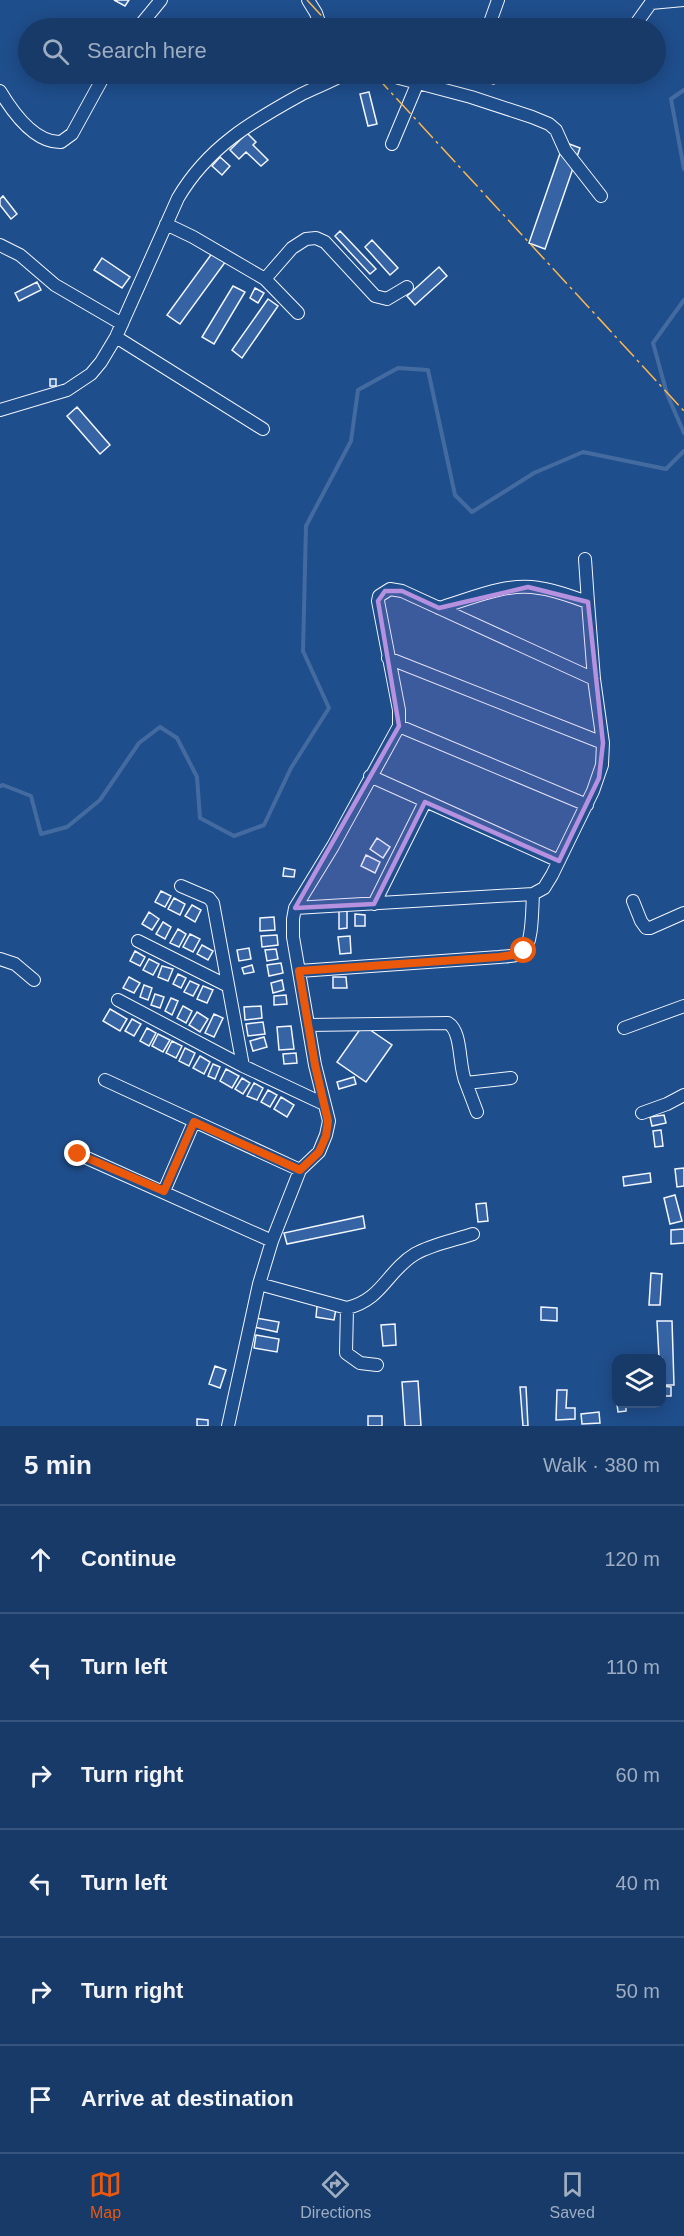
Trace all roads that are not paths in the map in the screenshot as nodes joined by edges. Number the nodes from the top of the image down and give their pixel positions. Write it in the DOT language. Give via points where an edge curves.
graph roads {
  1 [pos="161,0"];
  2 [pos="308,0"];
  3 [pos="498,0"];
  4 [pos="684,0"];
  5 [pos="652,2"];
  6 [pos="146,18"];
  7 [pos="318,18"];
  8 [pos="492,18"];
  9 [pos="640,18"];
  10 [pos="100,84"];
  11 [pos="322,84"];
  12 [pos="417,84"];
  13 [pos="425,84"];
  14 [pos="0,91"];
  15 [pos="392,144"];
  16 [pos="601,195"];
  17 [pos="166,224"];
  18 [pos="0,245"];
  19 [pos="265,279"];
  20 [pos="407,287"];
  21 [pos="297,313"];
  22 [pos="122,324"];
  23 [pos="116,338"];
  24 [pos="0,410"];
  25 [pos="262,429"];
  26 [pos="585,560"];
  27 [pos="588,602"];
  28 [pos="439,608"];
  29 [pos="388,658"];
  30 [pos="594,679"];
  31 [pos="399,726"];
  32 [pos="603,743"];
  33 [pos="370,776"];
  34 [pos="425,802"];
  35 [pos="587,805"];
  36 [pos="559,861"];
  37 [pos="181,886"];
  38 [pos="533,894"];
  39 [pos="633,901"];
  40 [pos="374,904"];
  41 [pos="295,908"];
  42 [pos="684,913"];
  43 [pos="138,941"];
  44 [pos="0,959"];
  45 [pos="299,971"];
  46 [pos="34,980"];
  47 [pos="228,986"];
  48 [pos="118,1000"];
  49 [pos="684,1006"];
  50 [pos="308,1025"];
  51 [pos="624,1028"];
  52 [pos="243,1066"];
  53 [pos="511,1078"];
  54 [pos="105,1080"];
  55 [pos="466,1083"];
  56 [pos="684,1095"];
  57 [pos="324,1104"];
  58 [pos="477,1112"];
  59 [pos="642,1113"];
  60 [pos="194,1122"];
  61 [pos="78,1154"];
  62 [pos="300,1170"];
  63 [pos="164,1191"];
  64 [pos="473,1234"];
  65 [pos="272,1241"];
  66 [pos="259,1284"];
  67 [pos="347,1308"];
  68 [pos="377,1365"];
  69 [pos="228,1426"];
  1 -- 6 [label="street"];
  2 -- 7 [label="street"];
  3 -- 8 [label="street"];
  4 -- 5 [label="street"];
  5 -- 9 [label="street"];
  10 -- 14 [label="street" via="72,134 61,142 35,132 19,119"];
  11 -- 17 [label="street" via="229,137 184,186"];
  12 -- 15 [label="street"];
  13 -- 16 [label="street" via="549,124"];
  17 -- 19 [label="street"];
  17 -- 22 [label="street"];
  18 -- 22 [label="street" via="20,255 55,285"];
  19 -- 20 [label="street" via="292,248 311,238 325,242 375,296 387,299"];
  19 -- 21 [label="street"];
  22 -- 23 [label="street"];
  23 -- 24 [label="street" via="91,374 68,390"];
  23 -- 25 [label="street"];
  26 -- 27 [label="street"];
  27 -- 28 [label="street" via="537,587 517,587"];
  27 -- 30 [label="street"];
  28 -- 29 [label="street" via="394,589 381,594 378,601"];
  28 -- 30 [label="street"];
  29 -- 31 [label="street"];
  29 -- 32 [label="street"];
  30 -- 32 [label="street"];
  31 -- 33 [label="street"];
  31 -- 35 [label="street"];
  32 -- 35 [label="street" via="599,778"];
  33 -- 34 [label="street"];
  33 -- 41 [label="street"];
  34 -- 36 [label="street"];
  34 -- 40 [label="street"];
  35 -- 36 [label="street"];
  36 -- 38 [label="street" via="544,888"];
  37 -- 47 [label="street" via="213,903"];
  38 -- 40 [label="street"];
  38 -- 45 [label="street" via="529,944 519,954"];
  39 -- 42 [label="street" via="646,928"];
  40 -- 41 [label="street"];
  41 -- 45 [label="street" via="292,927"];
  43 -- 47 [label="street"];
  44 -- 46 [label="street" via="15,964"];
  45 -- 50 [label="street"];
  47 -- 52 [label="street"];
  48 -- 52 [label="street"];
  49 -- 51 [label="street"];
  50 -- 55 [label="street" via="450,1024 457,1035"];
  50 -- 57 [label="street"];
  52 -- 57 [label="street"];
  53 -- 55 [label="street"];
  54 -- 60 [label="street"];
  55 -- 58 [label="street"];
  56 -- 59 [label="street"];
  57 -- 62 [label="street" via="326,1136 319,1152"];
  60 -- 62 [label="street"];
  60 -- 63 [label="street"];
  61 -- 63 [label="street"];
  62 -- 65 [label="street"];
  63 -- 65 [label="street"];
  64 -- 67 [label="street" via="414,1254 376,1295"];
  65 -- 66 [label="street"];
  66 -- 67 [label="street"];
  66 -- 69 [label="street"];
  67 -- 68 [label="street" via="346,1353 360,1363"];
}
